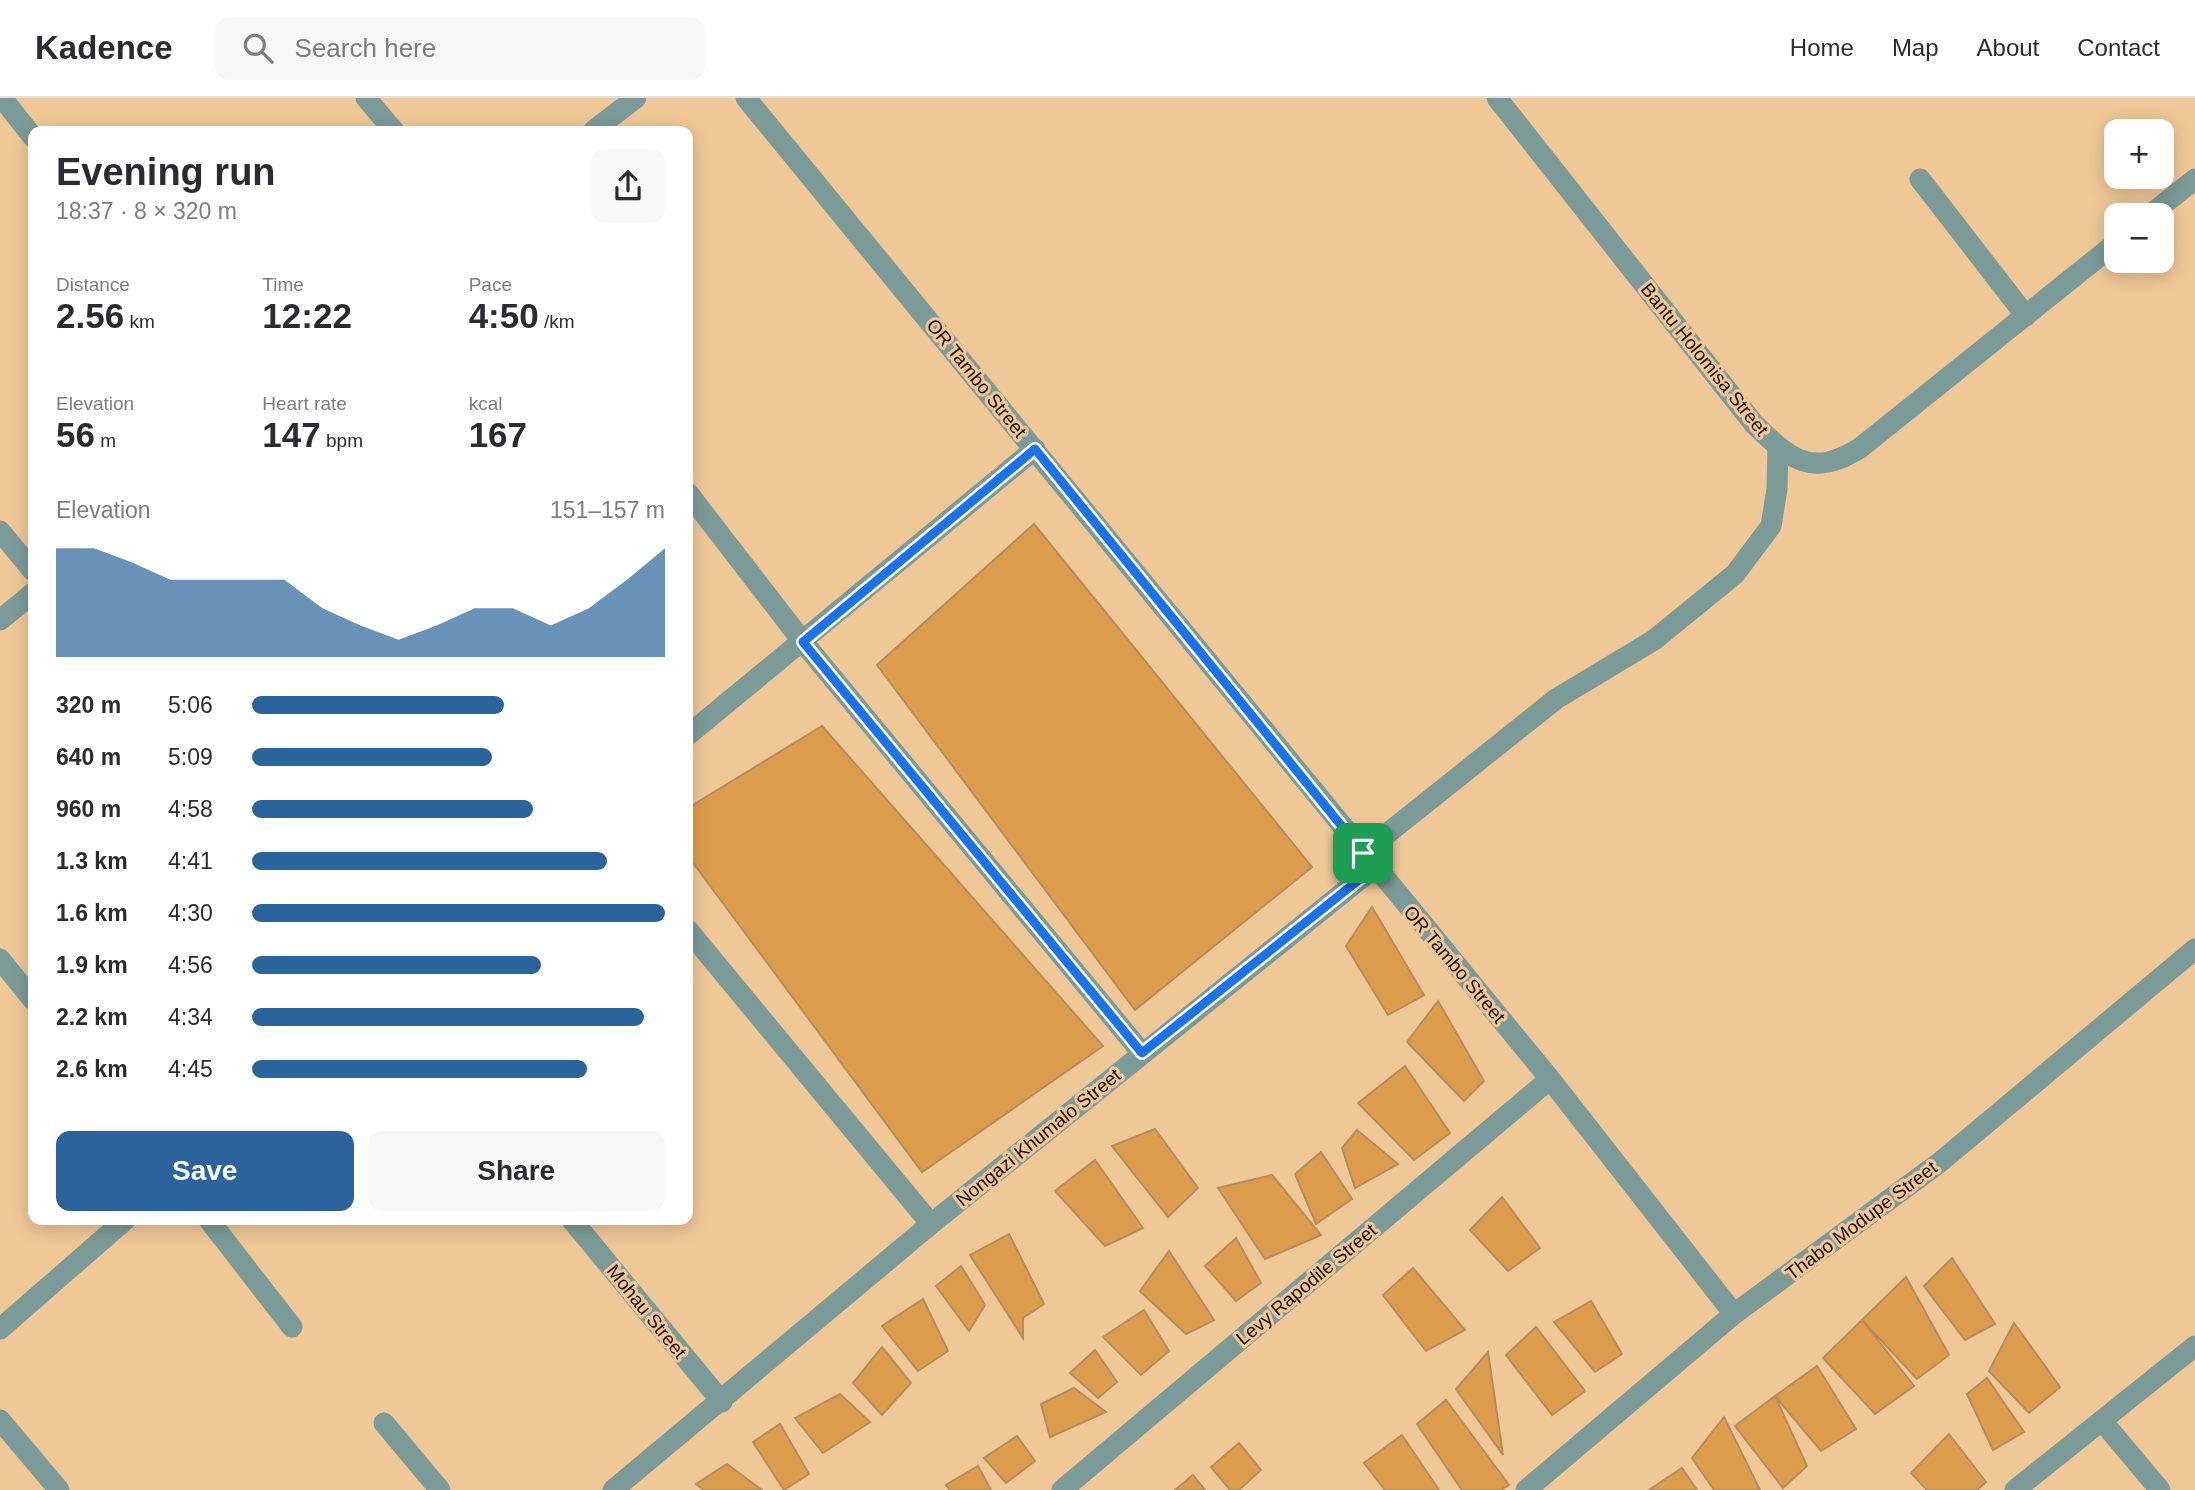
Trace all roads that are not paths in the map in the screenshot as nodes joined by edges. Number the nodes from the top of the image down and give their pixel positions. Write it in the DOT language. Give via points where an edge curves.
graph roads {
  1 [pos="2,98"];
  2 [pos="366,98"];
  3 [pos="636,98"];
  4 [pos="746,98"];
  5 [pos="1497,98"];
  6 [pos="390,126"];
  7 [pos="600,126"];
  8 [pos="28,131"];
  9 [pos="1920,179"];
  10 [pos="2195,179"];
  11 [pos="2165,203"];
  12 [pos="2104,253"];
  13 [pos="2026,316"];
  14 [pos="1778,447"];
  15 [pos="1035,449"];
  16 [pos="693,499"];
  17 [pos="0,531"];
  18 [pos="28,565"];
  19 [pos="28,597"];
  20 [pos="0,620"];
  21 [pos="803,642"];
  22 [pos="693,731"];
  23 [pos="1369,860"];
  24 [pos="693,936"];
  25 [pos="2195,949"];
  26 [pos="0,959"];
  27 [pos="28,994"];
  28 [pos="1142,1053"];
  29 [pos="1550,1079"];
  30 [pos="931,1224"];
  31 [pos="119,1225"];
  32 [pos="213,1225"];
  33 [pos="576,1225"];
  34 [pos="1734,1314"];
  35 [pos="292,1327"];
  36 [pos="0,1329"];
  37 [pos="2195,1346"];
  38 [pos="722,1402"];
  39 [pos="0,1420"];
  40 [pos="2103,1422"];
  41 [pos="384,1423"];
  42 [pos="59,1490"];
  43 [pos="440,1490"];
  44 [pos="613,1490"];
  45 [pos="1062,1490"];
  46 [pos="1526,1490"];
  47 [pos="2015,1490"];
  48 [pos="2160,1490"];
  1 -- 8 [label="street"];
  2 -- 6 [label="street"];
  3 -- 7 [label="street"];
  4 -- 15 [label="street, OR Tambo Street"];
  5 -- 14 [label="street, Bantu Holomisa Street" via="1754,424"];
  9 -- 13 [label="street"];
  10 -- 11 [label="street"];
  12 -- 13 [label="street, Bantu Holomisa Street"];
  13 -- 14 [label="street, Bantu Holomisa Street" via="1838,462 1817,466"];
  14 -- 23 [label="street, Nongazi Khumalo Street" via="1771,526 1735,574 1654,640 1556,699"];
  15 -- 21 [label="street"];
  15 -- 23 [label="street, OR Tambo Street"];
  16 -- 21 [label="street"];
  17 -- 18 [label="street"];
  19 -- 20 [label="street"];
  21 -- 22 [label="street"];
  21 -- 28 [label="street"];
  23 -- 28 [label="street, Nongazi Khumalo Street"];
  23 -- 29 [label="street, OR Tambo Street"];
  24 -- 30 [label="street"];
  25 -- 34 [label="street, Thabo Modupe Street" via="1938,1163"];
  26 -- 27 [label="street"];
  28 -- 30 [label="street, Nongazi Khumalo Street"];
  29 -- 34 [label="street, OR Tambo Street"];
  29 -- 45 [label="street, Levy Rapodile Street"];
  30 -- 38 [label="street, Nongazi Khumalo Street"];
  31 -- 36 [label="street"];
  32 -- 35 [label="street"];
  33 -- 38 [label="street, Mohau Street"];
  34 -- 46 [label="street, Thabo Modupe Street"];
  37 -- 40 [label="street"];
  38 -- 44 [label="street, Nongazi Khumalo Street"];
  39 -- 42 [label="street"];
  40 -- 47 [label="street"];
  40 -- 48 [label="street"];
  41 -- 43 [label="street"];
}
